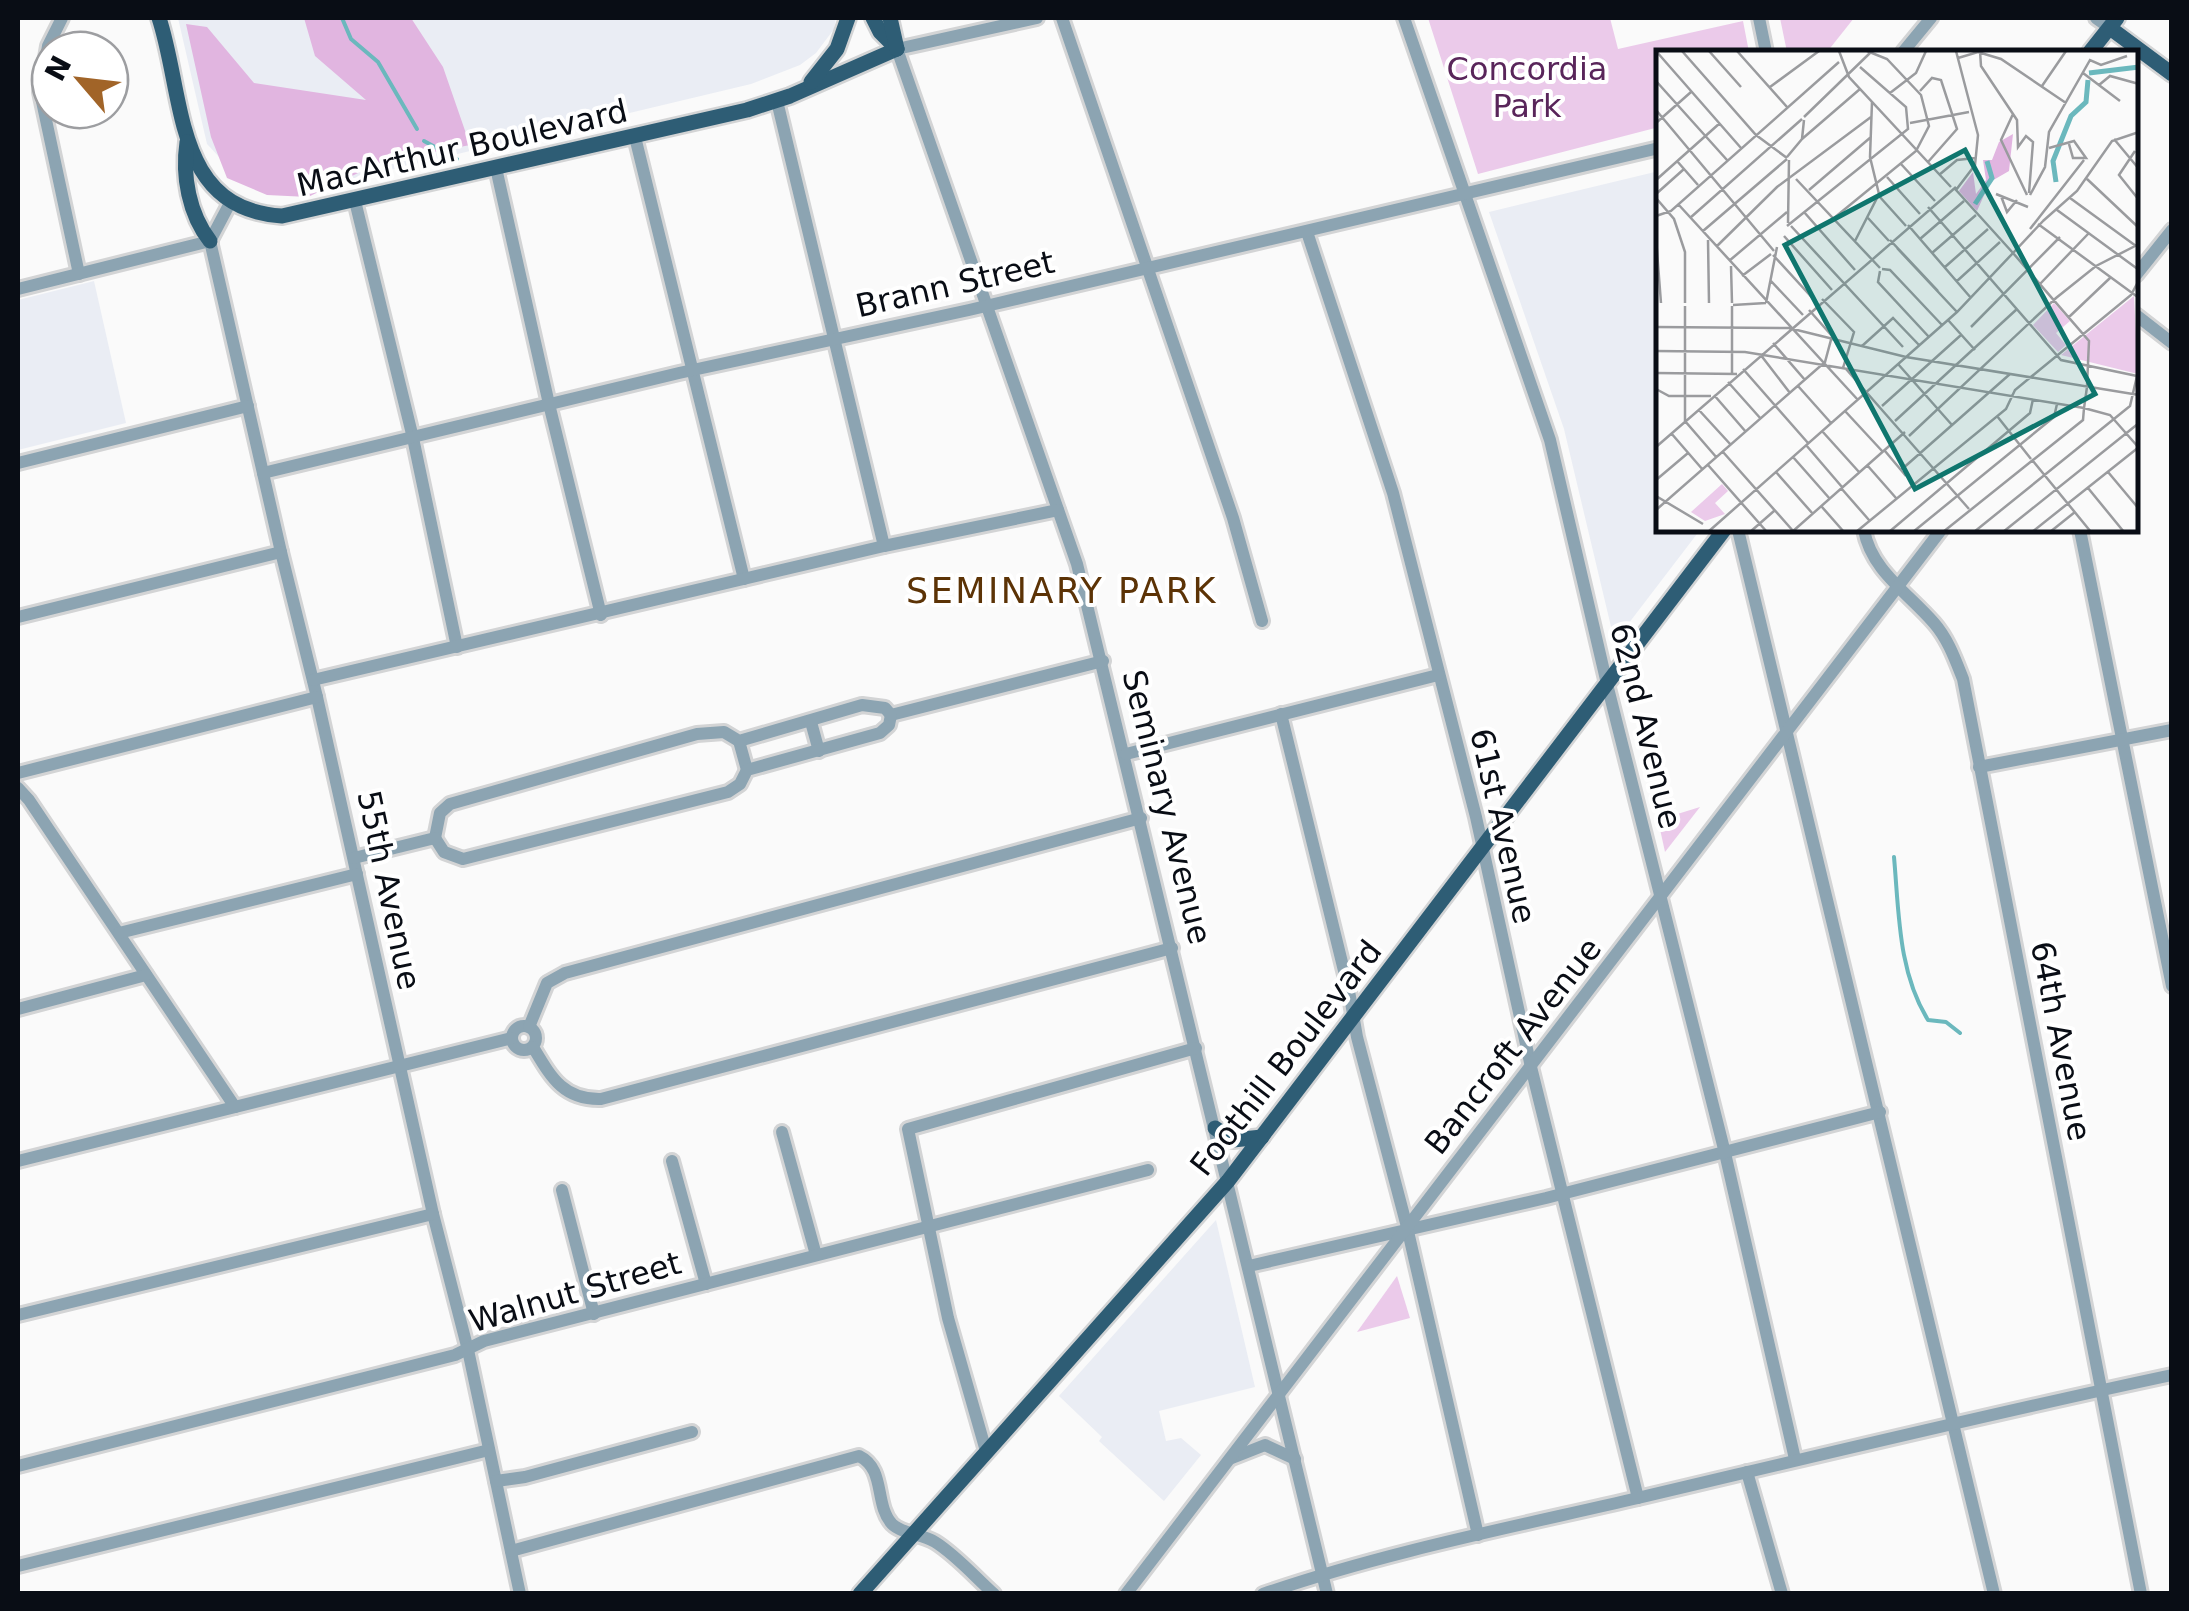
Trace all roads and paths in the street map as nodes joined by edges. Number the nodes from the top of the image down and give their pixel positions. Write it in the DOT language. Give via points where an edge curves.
graph roads {
  1 [pos="62,18"];
  2 [pos="159,18"];
  3 [pos="848,18"];
  4 [pos="873,18"];
  5 [pos="890,18"];
  6 [pos="1037,18"];
  7 [pos="1062,18"];
  8 [pos="1404,18"];
  9 [pos="1760,18"];
  10 [pos="1931,18"];
  11 [pos="2108,21"];
  12 [pos="896,49"];
  13 [pos="1766,50"];
  14 [pos="1905,50"];
  15 [pos="2091,50"];
  16 [pos="2172,74"];
  17 [pos="804,90"];
  18 [pos="777,101"];
  19 [pos="635,136"];
  20 [pos="188,138"];
  21 [pos="1656,149"];
  22 [pos="496,168"];
  23 [pos="1465,194"];
  24 [pos="355,201"];
  25 [pos="230,204"];
  26 [pos="2172,230"];
  27 [pos="1306,232"];
  28 [pos="210,241"];
  29 [pos="1146,268"];
  30 [pos="2139,271"];
  31 [pos="78,274"];
  32 [pos="18,289"];
  33 [pos="988,305"];
  34 [pos="2139,317"];
  35 [pos="835,339"];
  36 [pos="2172,343"];
  37 [pos="694,370"];
  38 [pos="549,404"];
  39 [pos="248,406"];
  40 [pos="413,438"];
  41 [pos="18,463"];
  42 [pos="263,472"];
  43 [pos="1058,510"];
  44 [pos="1722,532"];
  45 [pos="1738,532"];
  46 [pos="1864,532"];
  47 [pos="1939,532"];
  48 [pos="2080,532"];
  49 [pos="884,546"];
  50 [pos="280,552"];
  51 [pos="744,579"];
  52 [pos="1898,587"];
  53 [pos="601,615"];
  54 [pos="18,617"];
  55 [pos="1262,621"];
  56 [pos="458,647"];
  57 [pos="1103,661"];
  58 [pos="1438,674"];
  59 [pos="314,680"];
  60 [pos="1606,684"];
  61 [pos="318,696"];
  62 [pos="1281,714"];
  63 [pos="891,715"];
  64 [pos="811,722"];
  65 [pos="2172,730"];
  66 [pos="1787,732"];
  67 [pos="739,740"];
  68 [pos="2122,740"];
  69 [pos="818,751"];
  70 [pos="1126,754"];
  71 [pos="1978,767"];
  72 [pos="746,770"];
  73 [pos="18,773"];
  74 [pos="18,788"];
  75 [pos="1141,818"];
  76 [pos="434,838"];
  77 [pos="1483,848"];
  78 [pos="354,858"];
  79 [pos="357,874"];
  80 [pos="1660,898"];
  81 [pos="119,934"];
  82 [pos="1172,948"];
  83 [pos="146,975"];
  84 [pos="2172,986"];
  85 [pos="18,1009"];
  86 [pos="1352,1018"];
  87 [pos="529,1027"];
  88 [pos="512,1038"];
  89 [pos="533,1047"];
  90 [pos="1196,1048"];
  91 [pos="400,1067"];
  92 [pos="1530,1067"];
  93 [pos="235,1108"];
  94 [pos="1880,1112"];
  95 [pos="1216,1128"];
  96 [pos="782,1132"];
  97 [pos="1262,1138"];
  98 [pos="1724,1153"];
  99 [pos="672,1160"];
  100 [pos="18,1161"];
  101 [pos="1148,1170"];
  102 [pos="1228,1181"];
  103 [pos="562,1190"];
  104 [pos="1564,1193"];
  105 [pos="434,1214"];
  106 [pos="928,1228"];
  107 [pos="1408,1228"];
  108 [pos="816,1255"];
  109 [pos="1249,1266"];
  110 [pos="706,1284"];
  111 [pos="594,1314"];
  112 [pos="18,1315"];
  113 [pos="468,1350"];
  114 [pos="2172,1375"];
  115 [pos="2101,1390"];
  116 [pos="1279,1394"];
  117 [pos="1954,1422"];
  118 [pos="692,1432"];
  119 [pos="489,1450"];
  120 [pos="986,1451"];
  121 [pos="1295,1459"];
  122 [pos="1796,1459"];
  123 [pos="1226,1462"];
  124 [pos="18,1466"];
  125 [pos="1747,1472"];
  126 [pos="496,1481"];
  127 [pos="1638,1498"];
  128 [pos="914,1532"];
  129 [pos="1478,1535"];
  130 [pos="511,1551"];
  131 [pos="18,1566"];
  132 [pos="1322,1573"];
  133 [pos="520,1594"];
  134 [pos="860,1594"];
  135 [pos="994,1594"];
  136 [pos="1126,1594"];
  137 [pos="1263,1594"];
  138 [pos="1327,1594"];
  139 [pos="1782,1594"];
  140 [pos="1994,1594"];
  141 [pos="2141,1594"];
  1 -- 31 [label="street" via="48,46 40,92"];
  2 -- 20 [label="main road"];
  3 -- 17 [label="main road" via="837,49"];
  4 -- 12 [label="main road"];
  5 -- 12 [label="main road"];
  6 -- 12 [label="street"];
  7 -- 29 [label="street"];
  8 -- 23 [label="street, 62nd Avenue"];
  9 -- 13 [label="street"];
  10 -- 14 [label="street"];
  11 -- 15 [label="main road"];
  11 -- 16 [label="main road"];
  12 -- 17 [label="main road, MacArthur Boulevard"];
  12 -- 33 [label="street, Seminary Avenue"];
  17 -- 18 [label="main road, MacArthur Boulevard"];
  18 -- 19 [label="main road, MacArthur Boulevard"];
  18 -- 35 [label="street"];
  19 -- 22 [label="main road, MacArthur Boulevard"];
  19 -- 37 [label="street"];
  20 -- 25 [label="main road" via="204,179"];
  20 -- 28 [label="main road" via="185,176"];
  21 -- 23 [label="street, Brann Street"];
  22 -- 24 [label="main road, MacArthur Boulevard"];
  22 -- 38 [label="street"];
  23 -- 27 [label="street, Brann Street"];
  23 -- 60 [label="street, 62nd Avenue" via="1550,440"];
  24 -- 25 [label="main road, MacArthur Boulevard" via="282,216"];
  24 -- 40 [label="street"];
  25 -- 28 [label="street"];
  26 -- 30 [label="street"];
  27 -- 29 [label="street, Brann Street"];
  27 -- 58 [label="street, 61st Avenue" via="1393,493"];
  28 -- 31 [label="street"];
  28 -- 39 [label="street, 55th Avenue"];
  29 -- 33 [label="street, Brann Street"];
  29 -- 55 [label="street"];
  31 -- 32 [label="street"];
  33 -- 35 [label="street, Brann Street"];
  33 -- 43 [label="street, Seminary Avenue"];
  34 -- 36 [label="street"];
  35 -- 37 [label="street, Brann Street"];
  35 -- 49 [label="street"];
  37 -- 38 [label="street, Brann Street"];
  37 -- 51 [label="street"];
  38 -- 40 [label="street, Brann Street"];
  38 -- 53 [label="street"];
  39 -- 41 [label="street"];
  39 -- 42 [label="street, 55th Avenue"];
  40 -- 42 [label="street, Brann Street"];
  40 -- 56 [label="street"];
  42 -- 50 [label="street, 55th Avenue"];
  43 -- 49 [label="street"];
  43 -- 57 [label="street, Seminary Avenue"];
  44 -- 60 [label="main road, Foothill Boulevard"];
  45 -- 66 [label="street"];
  46 -- 52 [label="street, 64th Avenue" via="1867,547"];
  47 -- 52 [label="street, Bancroft Avenue"];
  48 -- 68 [label="street"];
  49 -- 51 [label="street"];
  50 -- 54 [label="street"];
  50 -- 59 [label="street, 55th Avenue"];
  51 -- 53 [label="street"];
  52 -- 66 [label="street, Bancroft Avenue"];
  52 -- 71 [label="street, 64th Avenue" via="1953,652"];
  53 -- 56 [label="street"];
  56 -- 59 [label="street"];
  57 -- 63 [label="street"];
  57 -- 70 [label="street, Seminary Avenue"];
  58 -- 62 [label="street"];
  58 -- 77 [label="street, 61st Avenue"];
  59 -- 61 [label="street, 55th Avenue"];
  60 -- 77 [label="main road, Foothill Boulevard"];
  60 -- 80 [label="street, 62nd Avenue"];
  61 -- 73 [label="street"];
  61 -- 78 [label="street, 55th Avenue"];
  62 -- 70 [label="street"];
  62 -- 86 [label="street"];
  63 -- 64 [label="street" via="875,704 862,705"];
  63 -- 69 [label="street" via="880,734"];
  64 -- 67 [label="street"];
  64 -- 69 [label="street"];
  65 -- 68 [label="street"];
  66 -- 80 [label="street, Bancroft Avenue"];
  66 -- 94 [label="street"];
  67 -- 72 [label="street"];
  67 -- 76 [label="street" via="724,732 696,734 450,804 440,813"];
  68 -- 71 [label="street"];
  68 -- 84 [label="street"];
  69 -- 72 [label="street"];
  70 -- 75 [label="street, Seminary Avenue"];
  71 -- 115 [label="street, 64th Avenue"];
  72 -- 76 [label="street" via="728,792 464,859 444,852"];
  74 -- 81 [label="street"];
  75 -- 82 [label="street, Seminary Avenue"];
  75 -- 87 [label="street" via="565,972 547,983"];
  76 -- 78 [label="street"];
  77 -- 86 [label="main road, Foothill Boulevard"];
  77 -- 92 [label="street, 61st Avenue"];
  78 -- 79 [label="street, 55th Avenue"];
  79 -- 81 [label="street"];
  79 -- 91 [label="street, 55th Avenue"];
  80 -- 92 [label="street, Bancroft Avenue"];
  80 -- 98 [label="street, 62nd Avenue"];
  81 -- 83 [label="street"];
  82 -- 89 [label="street" via="601,1099 586,1100 558,1086"];
  82 -- 90 [label="street, Seminary Avenue"];
  83 -- 85 [label="street"];
  83 -- 93 [label="street"];
  86 -- 97 [label="main road, Foothill Boulevard"];
  86 -- 107 [label="street"];
  87 -- 88 [label="street" via="518,1027"];
  87 -- 89 [label="street" via="536,1036"];
  88 -- 89 [label="street" via="521,1050"];
  88 -- 91 [label="street"];
  90 -- 95 [label="street, Seminary Avenue"];
  90 -- 106 [label="street" via="908,1128"];
  91 -- 93 [label="street"];
  91 -- 105 [label="street, 55th Avenue"];
  92 -- 104 [label="street, 61st Avenue"];
  92 -- 107 [label="street, Bancroft Avenue"];
  93 -- 100 [label="street"];
  94 -- 98 [label="street"];
  94 -- 117 [label="street"];
  95 -- 97 [label="main road" via="1234,1140"];
  95 -- 102 [label="street, Seminary Avenue"];
  96 -- 108 [label="street"];
  97 -- 102 [label="main road, Foothill Boulevard"];
  98 -- 104 [label="street"];
  98 -- 122 [label="street, 62nd Avenue"];
  99 -- 110 [label="street"];
  101 -- 106 [label="street, Walnut Street"];
  102 -- 109 [label="street, Seminary Avenue"];
  102 -- 120 [label="main road, Foothill Boulevard"];
  103 -- 111 [label="street"];
  104 -- 107 [label="street"];
  104 -- 127 [label="street, 61st Avenue"];
  105 -- 112 [label="street"];
  105 -- 113 [label="street, 55th Avenue"];
  106 -- 108 [label="street, Walnut Street"];
  106 -- 120 [label="street"];
  107 -- 109 [label="street"];
  107 -- 116 [label="street, Bancroft Avenue"];
  107 -- 129 [label="street"];
  108 -- 110 [label="street, Walnut Street"];
  109 -- 116 [label="street, Seminary Avenue"];
  110 -- 111 [label="street, Walnut Street"];
  111 -- 113 [label="street, Walnut Street"];
  113 -- 119 [label="street, 55th Avenue"];
  113 -- 124 [label="street, Walnut Street"];
  114 -- 115 [label="street"];
  115 -- 117 [label="street"];
  115 -- 141 [label="street, 64th Avenue"];
  116 -- 121 [label="street, Seminary Avenue"];
  116 -- 123 [label="street, Bancroft Avenue"];
  117 -- 122 [label="street"];
  117 -- 140 [label="street"];
  118 -- 126 [label="street"];
  119 -- 126 [label="street, 55th Avenue"];
  119 -- 131 [label="street"];
  120 -- 128 [label="main road, Foothill Boulevard"];
  121 -- 123 [label="street" via="1265,1445"];
  121 -- 132 [label="street, Seminary Avenue"];
  122 -- 125 [label="street"];
  123 -- 136 [label="street, Bancroft Avenue"];
  125 -- 127 [label="street"];
  125 -- 139 [label="street"];
  126 -- 130 [label="street, 55th Avenue"];
  127 -- 129 [label="street"];
  128 -- 130 [label="street" via="898,1529 885,1514 874,1469 859,1456"];
  128 -- 134 [label="main road, Foothill Boulevard"];
  128 -- 135 [label="street" via="936,1542"];
  129 -- 132 [label="street"];
  130 -- 133 [label="street, 55th Avenue"];
  132 -- 137 [label="street"];
  132 -- 138 [label="street, Seminary Avenue"];
}
